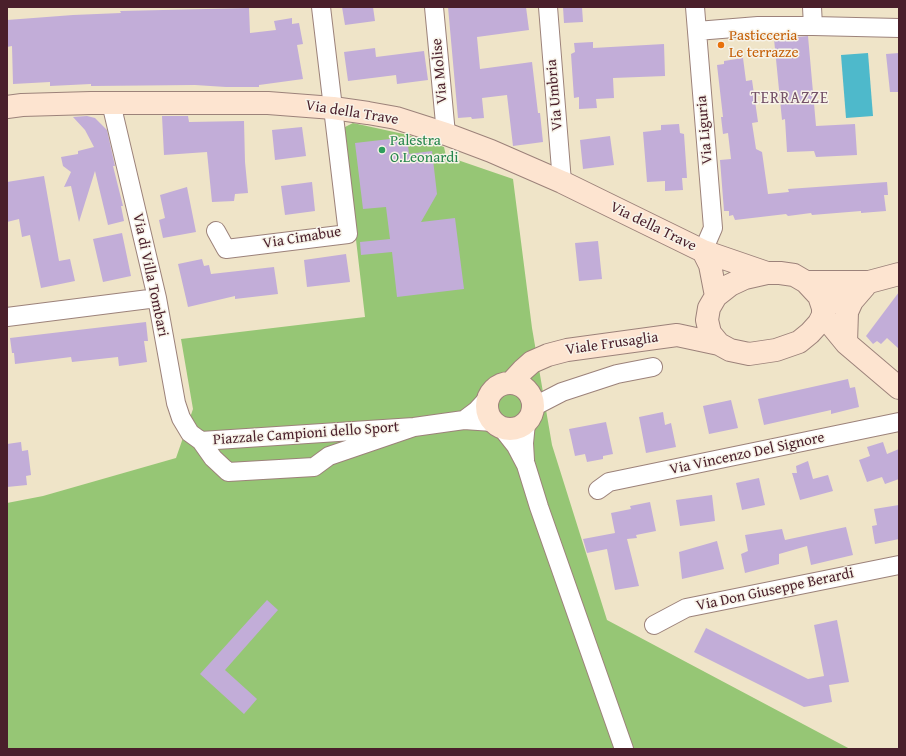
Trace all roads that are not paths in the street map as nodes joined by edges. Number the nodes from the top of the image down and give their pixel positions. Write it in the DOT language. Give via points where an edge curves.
graph roads {
  1 [pos="321,7"];
  2 [pos="434,7"];
  3 [pos="548,7"];
  4 [pos="695,7"];
  5 [pos="812,7"];
  6 [pos="813,26"];
  7 [pos="899,28"];
  8 [pos="696,31"];
  9 [pos="111,103"];
  10 [pos="12,104"];
  11 [pos="333,108"];
  12 [pos="446,134"];
  13 [pos="562,182"];
  14 [pos="216,230"];
  15 [pos="703,251"];
  16 [pos="768,273"];
  17 [pos="899,274"];
  18 [pos="806,282"];
  19 [pos="869,282"];
  20 [pos="157,298"];
  21 [pos="712,302"];
  22 [pos="823,312"];
  23 [pos="7,317"];
  24 [pos="676,335"];
  25 [pos="799,342"];
  26 [pos="846,343"];
  27 [pos="719,344"];
  28 [pos="548,355"];
  29 [pos="653,367"];
  30 [pos="511,383"];
  31 [pos="899,388"];
  32 [pos="489,397"];
  33 [pos="530,410"];
  34 [pos="464,420"];
  35 [pos="899,422"];
  36 [pos="497,425"];
  37 [pos="414,427"];
  38 [pos="200,440"];
  39 [pos="526,465"];
  40 [pos="598,490"];
  41 [pos="899,565"];
  42 [pos="654,625"];
  43 [pos="624,749"];
  1 -- 11 [label="street"];
  2 -- 12 [label="street, Via Molise"];
  3 -- 13 [label="street, Via Umbria"];
  4 -- 8 [label="street, Via Liguria"];
  5 -- 6 [label="street"];
  6 -- 7 [label="street"];
  6 -- 8 [label="street" via="758,26"];
  8 -- 15 [label="street, Via Liguria" via="713,228"];
  9 -- 10 [label="street, Via della Trave"];
  9 -- 11 [label="street, Via della Trave" via="268,103"];
  9 -- 20 [label="street, Via di Villa Tombari"];
  11 -- 12 [label="street, Via della Trave" via="396,118"];
  11 -- 14 [label="street, Via Cimabue" via="348,234 226,249"];
  12 -- 13 [label="street, Via della Trave"];
  13 -- 15 [label="street, Via della Trave"];
  15 -- 16 [label="street, Via della Trave"];
  15 -- 21 [label="street, Via della Trave" via="710,265"];
  16 -- 18 [label="street, Via della Trave" via="794,275"];
  16 -- 21 [label="street, Via della Trave" via="745,278 730,285"];
  17 -- 19 [label="street"];
  18 -- 19 [label="street"];
  18 -- 22 [label="street, Via della Trave" via="819,296"];
  19 -- 22 [label="street" via="847,293"];
  19 -- 26 [label="street" via="852,301 847,312"];
  20 -- 23 [label="street"];
  20 -- 38 [label="street, Via di Villa Tombari" via="176,403 190,433"];
  21 -- 24 [label="street, Viale Frusaglia"];
  21 -- 27 [label="street, Via della Trave" via="707,320 710,333"];
  22 -- 25 [label="street" via="819,323"];
  22 -- 26 [label="street, Via della Trave"];
  24 -- 27 [label="street, Viale Frusaglia"];
  24 -- 28 [label="street, Viale Frusaglia" via="567,350"];
  25 -- 26 [label="street" via="831,340"];
  25 -- 27 [label="street" via="776,350 749,354 730,350"];
  26 -- 31 [label="street, Via della Trave"];
  28 -- 30 [label="street, Viale Frusaglia" via="532,362"];
  28 -- 33 [label="street, Viale Frusaglia" via="536,381"];
  29 -- 33 [label="street, Viale Frusaglia" via="617,374 569,390"];
  30 -- 32 [label="street, Viale Frusaglia" via="494,389"];
  30 -- 33 [label="street" via="520,385 527,391"];
  32 -- 34 [label="street, Viale Frusaglia"];
  32 -- 36 [label="street" via="488,414"];
  33 -- 36 [label="street, Viale Frusaglia" via="518,428 509,430"];
  33 -- 39 [label="street, Viale Frusaglia" via="524,443"];
  34 -- 36 [label="street, Viale Frusaglia"];
  34 -- 37 [label="street, Viale Frusaglia"];
  35 -- 40 [label="street, Via Vincenzo Del Signore" via="609,482"];
  36 -- 39 [label="street" via="516,446"];
  37 -- 38 [label="street, Piazzale Campioni dello Sport"];
  37 -- 38 [label="street, Piazzale Campioni dello Sport" via="329,456 314,467 228,472 213,458"];
  39 -- 43 [label="street"];
  41 -- 42 [label="street, Via Don Giuseppe Berardi" via="686,608"];
}
